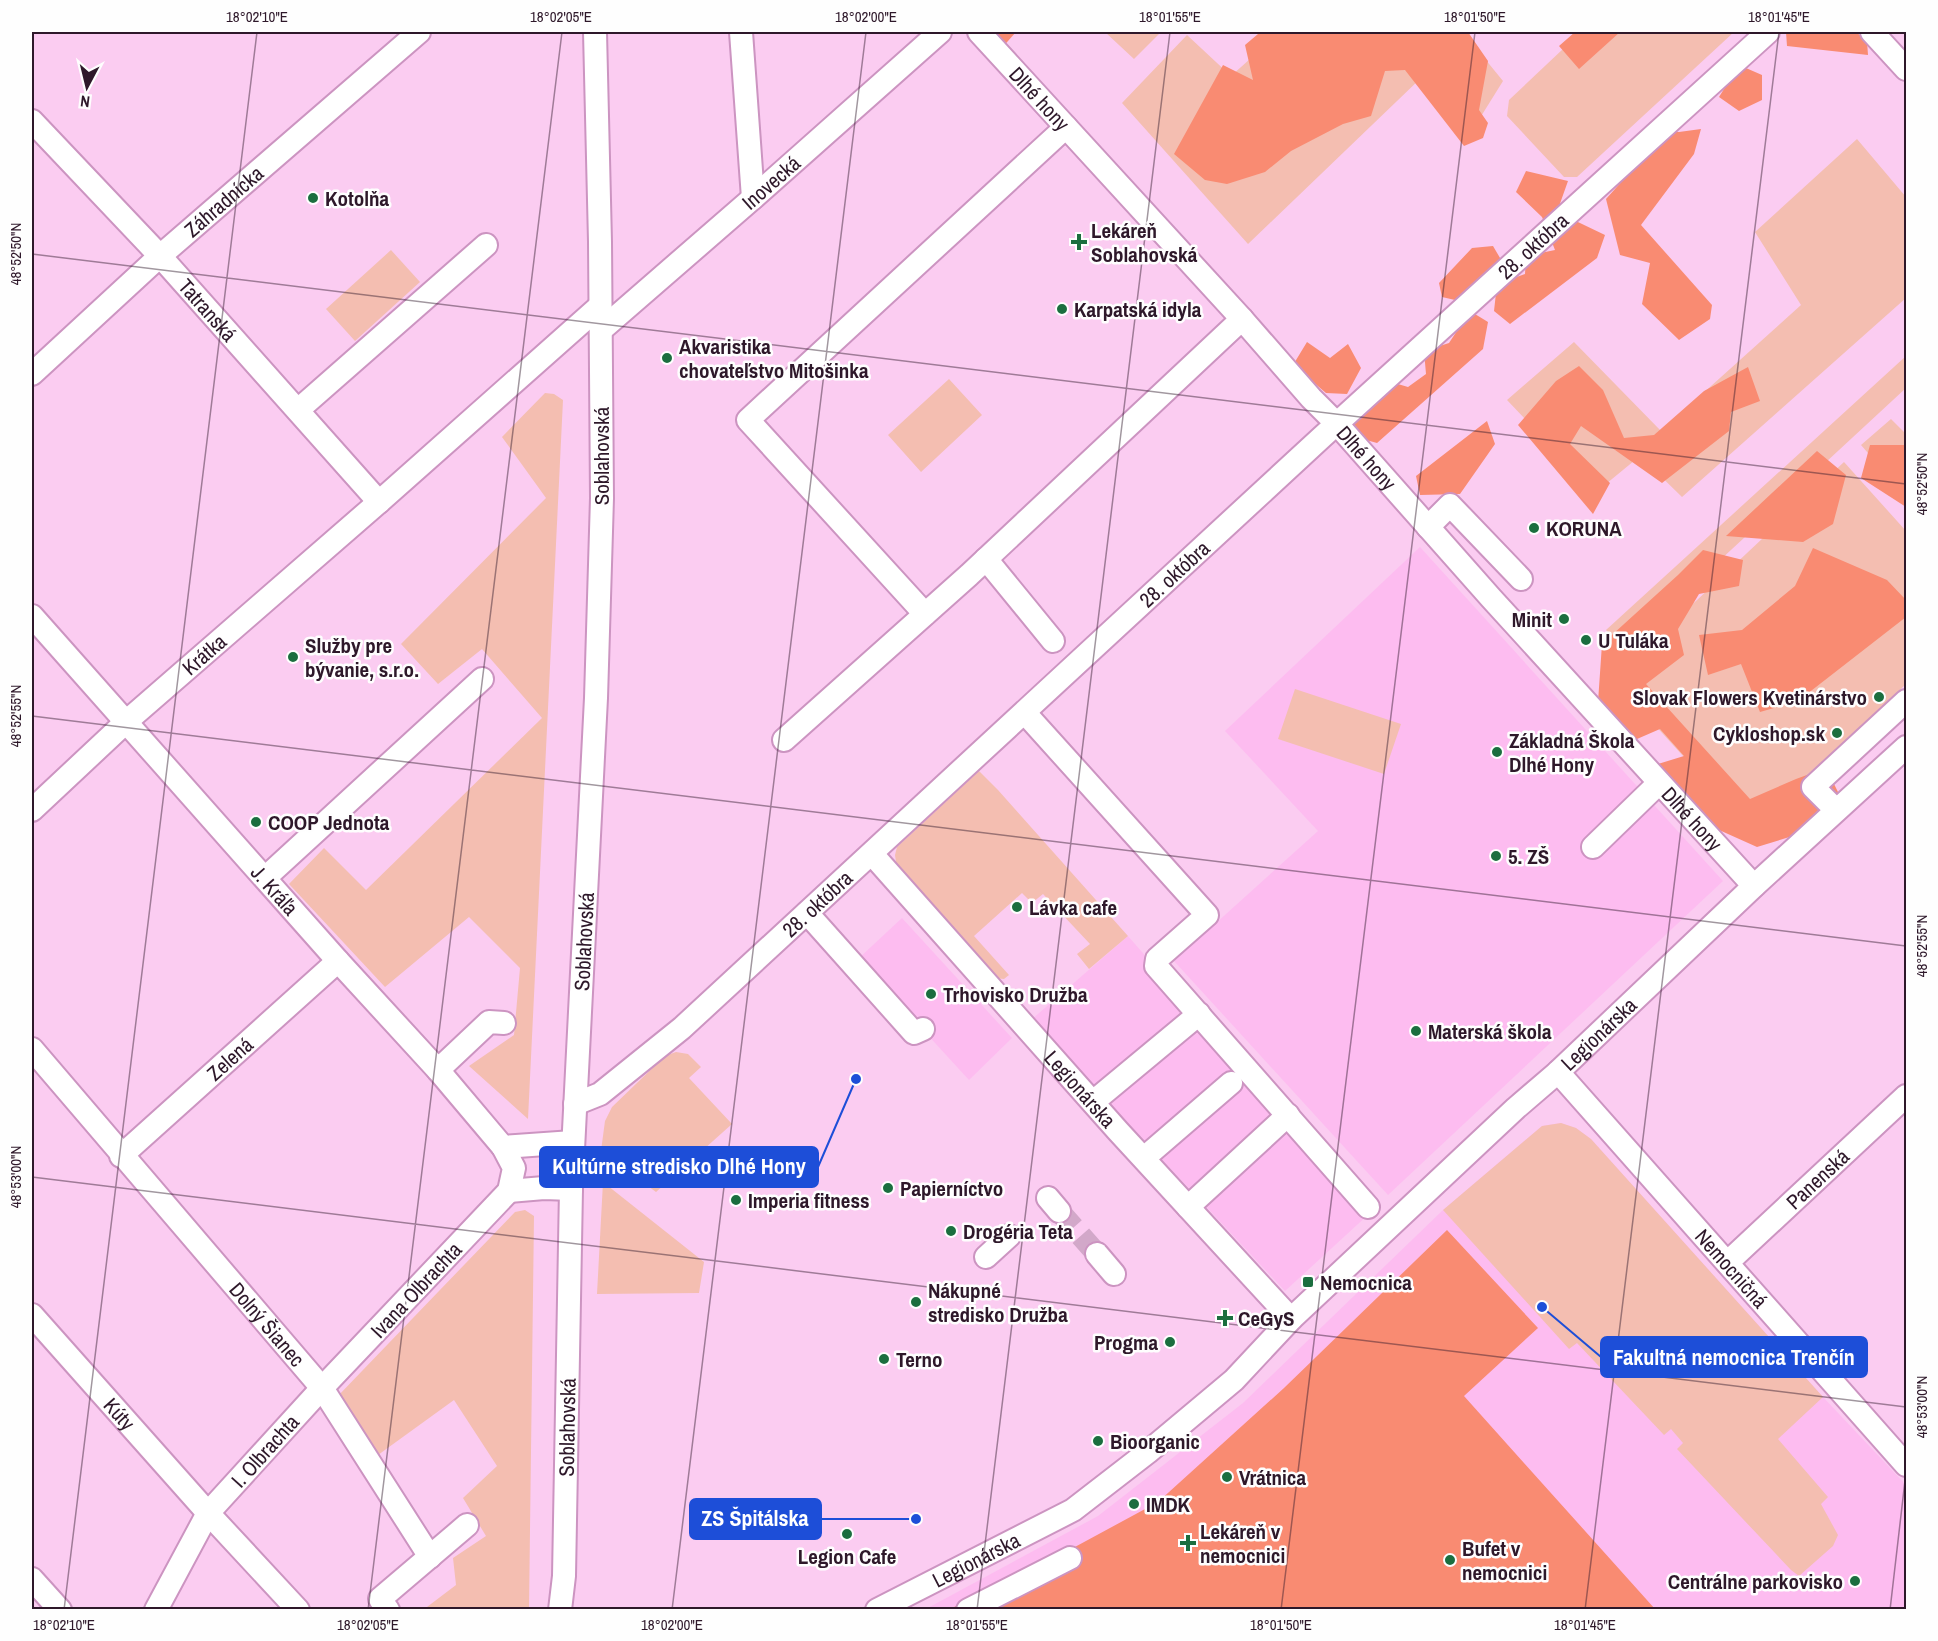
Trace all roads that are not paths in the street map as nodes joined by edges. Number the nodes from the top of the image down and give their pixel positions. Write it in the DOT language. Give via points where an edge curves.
graph roads {
  1 [pos="419,32"];
  2 [pos="595,32"];
  3 [pos="741,32"];
  4 [pos="940,32"];
  5 [pos="979,32"];
  6 [pos="1768,32"];
  7 [pos="1872,32"];
  8 [pos="1906,69"];
  9 [pos="32,121"];
  10 [pos="1066,127"];
  11 [pos="753,198"];
  12 [pos="486,245"];
  13 [pos="160,256"];
  14 [pos="600,306"];
  15 [pos="1242,319"];
  16 [pos="601,330"];
  17 [pos="32,374"];
  18 [pos="298,410"];
  19 [pos="1338,424"];
  20 [pos="380,502"];
  21 [pos="1428,526"];
  22 [pos="986,559"];
  23 [pos="1521,579"];
  24 [pos="925,614"];
  25 [pos="32,616"];
  26 [pos="1053,641"];
  27 [pos="482,678"];
  28 [pos="1906,701"];
  29 [pos="1025,713"];
  30 [pos="127,721"];
  31 [pos="784,740"];
  32 [pos="1906,747"];
  33 [pos="1659,783"];
  34 [pos="32,810"];
  35 [pos="1836,810"];
  36 [pos="1593,848"];
  37 [pos="872,854"];
  38 [pos="265,878"];
  39 [pos="1754,886"];
  40 [pos="807,913"];
  41 [pos="338,961"];
  42 [pos="1199,1014"];
  43 [pos="504,1023"];
  44 [pos="923,1029"];
  45 [pos="32,1049"];
  46 [pos="438,1070"];
  47 [pos="1558,1072"];
  48 [pos="1231,1083"];
  49 [pos="1906,1096"];
  50 [pos="1093,1102"];
  51 [pos="575,1104"];
  52 [pos="1288,1115"];
  53 [pos="573,1142"];
  54 [pos="502,1147"];
  55 [pos="121,1156"];
  56 [pos="1144,1158"];
  57 [pos="571,1190"];
  58 [pos="509,1191"];
  59 [pos="1368,1207"];
  60 [pos="1188,1208"];
  61 [pos="1009,1236"];
  62 [pos="1097,1254"];
  63 [pos="986,1257"];
  64 [pos="1728,1262"];
  65 [pos="1114,1274"];
  66 [pos="33,1318"];
  67 [pos="1291,1319"];
  68 [pos="322,1388"];
  69 [pos="1906,1465"];
  70 [pos="208,1513"];
  71 [pos="467,1525"];
  72 [pos="430,1557"];
  73 [pos="1070,1558"];
  74 [pos="564,1576"];
  75 [pos="32,1579"];
  76 [pos="60,1610"];
  77 [pos="156,1610"];
  78 [pos="298,1610"];
  79 [pos="388,1610"];
  80 [pos="560,1610"];
  81 [pos="570,1610"];
  82 [pos="877,1610"];
  83 [pos="968,1610"];
  1 -- 13 [label="street, Záhradnícka"];
  2 -- 14 [label="street, Soblahovská"];
  3 -- 11 [label="street"];
  4 -- 11 [label="street, Inovecká"];
  5 -- 10 [label="street, Dlhé hony"];
  6 -- 19 [label="street, 28. októbra"];
  7 -- 8 [label="street"];
  9 -- 13 [label="street, Tatranská"];
  10 -- 15 [label="street, Dlhé hony"];
  10 -- 24 [label="street" via="748,420"];
  11 -- 16 [label="street, Inovecká"];
  12 -- 18 [label="street"];
  13 -- 17 [label="street, Záhradnícka"];
  13 -- 18 [label="street, Tatranská"];
  14 -- 16 [label="street, Soblahovská"];
  14 -- 20 [label="street"];
  15 -- 19 [label="street, Dlhé hony"];
  15 -- 22 [label="street"];
  16 -- 51 [label="street, Soblahovská" via="602,498 596,687"];
  18 -- 20 [label="street, Tatranská"];
  19 -- 21 [label="street, Dlhé hony"];
  19 -- 29 [label="street, 28. októbra"];
  20 -- 30 [label="street, Krátka"];
  21 -- 23 [label="street" via="1450,505"];
  21 -- 33 [label="street, Dlhé hony"];
  22 -- 24 [label="street"];
  22 -- 26 [label="street"];
  24 -- 31 [label="street"];
  25 -- 30 [label="street, J. Kráľa"];
  27 -- 38 [label="street"];
  28 -- 35 [label="street" via="1813,788"];
  29 -- 37 [label="street, 28. októbra"];
  29 -- 42 [label="street" via="1207,915 1157,959 1156,966"];
  30 -- 34 [label="street, Krátka"];
  30 -- 38 [label="street, J. Kráľa"];
  32 -- 35 [label="street, Legionárska"];
  33 -- 36 [label="street"];
  33 -- 39 [label="street, Dlhé hony"];
  35 -- 39 [label="street, Legionárska"];
  37 -- 40 [label="street, 28. októbra"];
  37 -- 50 [label="street, Legionárska"];
  38 -- 41 [label="street, J. Kráľa"];
  39 -- 47 [label="street, Legionárska"];
  40 -- 44 [label="street" via="914,1033"];
  40 -- 51 [label="street, 28. októbra" via="682,1028 600,1094"];
  41 -- 46 [label="street, J. Kráľa"];
  41 -- 55 [label="street, Zelená"];
  42 -- 50 [label="street"];
  42 -- 52 [label="street"];
  43 -- 46 [label="street" via="489,1022"];
  45 -- 55 [label="street, Dolný Šianec"];
  46 -- 54 [label="street, J. Kráľa"];
  47 -- 64 [label="street, Nemocničná"];
  47 -- 67 [label="street, Legionárska"];
  48 -- 56 [label="street"];
  49 -- 64 [label="street, Panenská"];
  50 -- 56 [label="street, Legionárska"];
  51 -- 53 [label="street, Soblahovská"];
  52 -- 59 [label="street"];
  52 -- 60 [label="street"];
  53 -- 54 [label="street"];
  53 -- 57 [label="street, Soblahovská"];
  54 -- 58 [label="street, J. Kráľa" via="514,1168"];
  55 -- 68 [label="street, Dolný Šianec"];
  56 -- 60 [label="street, Legionárska"];
  57 -- 58 [label="street"];
  57 -- 74 [label="street, Soblahovská"];
  58 -- 68 [label="street, Ivana Olbrachta"];
  60 -- 67 [label="street, Legionárska"];
  61 -- 63 [label="street"];
  62 -- 65 [label="street"];
  64 -- 69 [label="street, Nemocničná"];
  66 -- 70 [label="street, Kúty"];
  67 -- 82 [label="street, Legionárska" via="1234,1380 1073,1510"];
  68 -- 70 [label="street, I. Olbrachta"];
  68 -- 72 [label="street, Dolný Šianec"];
  70 -- 77 [label="street, I. Olbrachta"];
  70 -- 78 [label="street"];
  71 -- 72 [label="street"];
  72 -- 79 [label="street" via="380,1599"];
  73 -- 83 [label="street"];
  74 -- 80 [label="street, Soblahovská"];
  74 -- 81 [label="street, Soblahovská"];
  75 -- 76 [label="street"];
}
